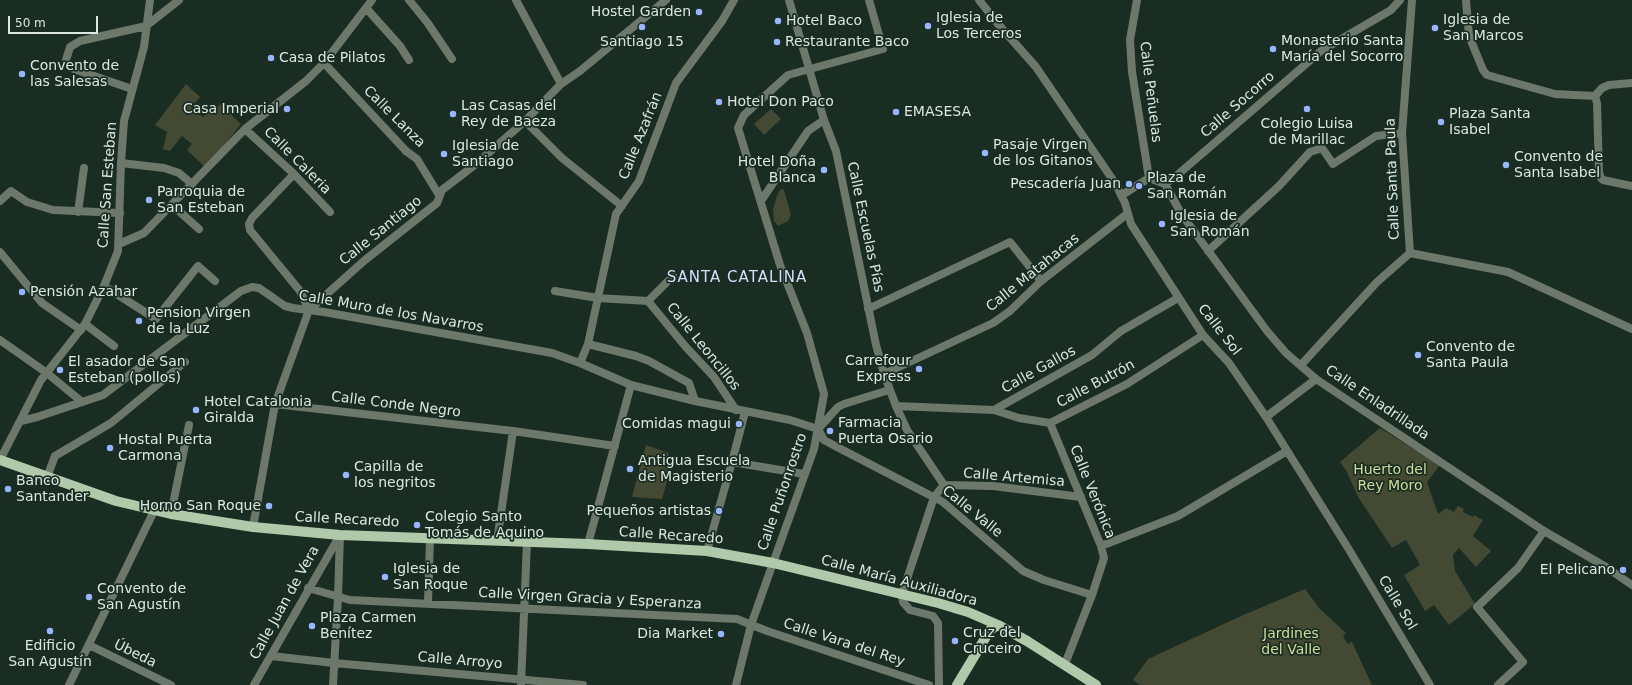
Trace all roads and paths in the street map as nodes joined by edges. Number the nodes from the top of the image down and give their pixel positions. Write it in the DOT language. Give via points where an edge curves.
graph roads {
  1 [pos="150,0"];
  2 [pos="179,0"];
  3 [pos="372,0"];
  4 [pos="409,0"];
  5 [pos="516,0"];
  6 [pos="666,0"];
  7 [pos="734,0"];
  8 [pos="790,0"];
  9 [pos="869,0"];
  10 [pos="979,0"];
  11 [pos="1137,0"];
  12 [pos="1400,0"];
  13 [pos="1412,0"];
  14 [pos="1466,0"];
  15 [pos="366,8"];
  16 [pos="146,26"];
  17 [pos="452,59"];
  18 [pos="409,60"];
  19 [pos="324,63"];
  20 [pos="810,70"];
  21 [pos="1632,83"];
  22 [pos="561,84"];
  23 [pos="132,89"];
  24 [pos="1595,96"];
  25 [pos="824,120"];
  26 [pos="525,121"];
  27 [pos="245,129"];
  28 [pos="1402,133"];
  29 [pos="120,163"];
  30 [pos="84,168"];
  31 [pos="294,174"];
  32 [pos="1149,178"];
  33 [pos="192,184"];
  34 [pos="1165,184"];
  35 [pos="1632,186"];
  36 [pos="439,195"];
  37 [pos="1122,195"];
  38 [pos="0,201"];
  39 [pos="761,201"];
  40 [pos="172,205"];
  41 [pos="622,206"];
  42 [pos="78,212"];
  43 [pos="330,212"];
  44 [pos="120,213"];
  45 [pos="1127,214"];
  46 [pos="199,229"];
  47 [pos="119,244"];
  48 [pos="1208,251"];
  49 [pos="0,252"];
  50 [pos="1410,253"];
  51 [pos="673,276"];
  52 [pos="215,281"];
  53 [pos="1041,281"];
  54 [pos="104,286"];
  55 [pos="555,291"];
  56 [pos="598,298"];
  57 [pos="1178,298"];
  58 [pos="648,301"];
  59 [pos="868,309"];
  60 [pos="309,310"];
  61 [pos="83,327"];
  62 [pos="1632,329"];
  63 [pos="1203,335"];
  64 [pos="0,340"];
  65 [pos="588,344"];
  66 [pos="114,346"];
  67 [pos="185,362"];
  68 [pos="580,363"];
  69 [pos="1301,364"];
  70 [pos="46,372"];
  71 [pos="884,374"];
  72 [pos="1316,379"];
  73 [pos="631,384"];
  74 [pos="889,390"];
  75 [pos="695,401"];
  76 [pos="82,402"];
  77 [pos="275,404"];
  78 [pos="896,406"];
  79 [pos="994,410"];
  80 [pos="740,411"];
  81 [pos="1266,417"];
  82 [pos="21,421"];
  83 [pos="1050,423"];
  84 [pos="189,425"];
  85 [pos="818,429"];
  86 [pos="513,431"];
  87 [pos="614,446"];
  88 [pos="1288,451"];
  89 [pos="0,460"];
  90 [pos="732,462"];
  91 [pos="804,474"];
  92 [pos="47,477"];
  93 [pos="944,485"];
  94 [pos="934,497"];
  95 [pos="1081,497"];
  96 [pos="154,511"];
  97 [pos="171,514"];
  98 [pos="253,527"];
  99 [pos="1544,531"];
  100 [pos="340,535"];
  101 [pos="430,538"];
  102 [pos="497,541"];
  103 [pos="527,542"];
  104 [pos="588,544"];
  105 [pos="1101,546"];
  106 [pos="707,551"];
  107 [pos="773,563"];
  108 [pos="1632,585"];
  109 [pos="308,588"];
  110 [pos="902,594"];
  111 [pos="1092,595"];
  112 [pos="338,597"];
  113 [pos="428,604"];
  114 [pos="525,609"];
  115 [pos="752,625"];
  116 [pos="998,625"];
  117 [pos="89,645"];
  118 [pos="271,656"];
  119 [pos="334,663"];
  120 [pos="1065,664"];
  121 [pos="521,683"];
  122 [pos="69,685"];
  123 [pos="171,685"];
  124 [pos="254,685"];
  125 [pos="333,685"];
  126 [pos="583,685"];
  127 [pos="736,685"];
  128 [pos="928,685"];
  129 [pos="939,685"];
  130 [pos="957,685"];
  131 [pos="1096,685"];
  132 [pos="1430,685"];
  133 [pos="1498,685"];
  1 -- 16 [label="street, Calle San Esteban"];
  2 -- 16 [label="street"];
  3 -- 15 [label="street"];
  4 -- 17 [label="street"];
  5 -- 22 [label="street"];
  6 -- 22 [label="street, Calle Santiago"];
  7 -- 41 [label="street, Calle Azafrán" via="722,21 676,83 639,181"];
  8 -- 20 [label="street, Calle Escuelas Pías"];
  9 -- 20 [label="street, Calle Puñonrostro" via="883,49"];
  10 -- 37 [label="street, Calle Sol" via="1036,67"];
  11 -- 32 [label="street, Calle Peñuelas" via="1130,40 1132,72"];
  12 -- 34 [label="street, Calle Socorro" via="1391,10 1321,51"];
  13 -- 28 [label="street, Calle Santa Paula"];
  14 -- 24 [label="street" via="1470,36 1487,75 1555,94"];
  15 -- 18 [label="street"];
  15 -- 19 [label="street"];
  16 -- 23 [label="street, Calle San Esteban" via="144,47"];
  16 -- 23 [label="street" via="80,41 70,47 66,60 72,68"];
  19 -- 27 [label="street" via="306,81"];
  19 -- 36 [label="street, Calle Lanza" via="406,151 417,159"];
  20 -- 25 [label="street, Calle Escuelas Pías"];
  20 -- 39 [label="street, Calle Puñonrostro" via="788,75 744,115 740,122 738,128"];
  21 -- 24 [label="street" via="1609,85"];
  22 -- 26 [label="street, Calle Santiago"];
  23 -- 29 [label="street, Calle San Esteban" via="124,120"];
  24 -- 35 [label="street" via="1600,178"];
  25 -- 39 [label="street" via="808,131"];
  25 -- 59 [label="street, Calle Escuelas Pías" via="836,151"];
  26 -- 36 [label="street, Calle Santiago"];
  26 -- 41 [label="street" via="562,158"];
  27 -- 31 [label="street, Calle Caleria"];
  27 -- 33 [label="street"];
  28 -- 48 [label="street" via="1376,136 1333,164 1322,148 1310,152 1279,186"];
  28 -- 50 [label="street, Calle Santa Paula"];
  29 -- 33 [label="street" via="164,168 179,174"];
  29 -- 44 [label="street, Calle San Esteban"];
  30 -- 42 [label="street"];
  31 -- 43 [label="street, Calle Caleria"];
  31 -- 60 [label="street" via="249,224 250,230 300,291"];
  32 -- 34 [label="street"];
  32 -- 37 [label="street"];
  33 -- 40 [label="street"];
  34 -- 48 [label="street, Calle Enladrillada" via="1182,215"];
  36 -- 60 [label="street, Calle Santiago" via="437,203 365,260"];
  37 -- 45 [label="street, Calle Sol"];
  38 -- 42 [label="street" via="11,191 27,202 53,210"];
  39 -- 85 [label="street, Calle Puñonrostro" via="780,265 807,333 824,394"];
  40 -- 46 [label="street"];
  40 -- 47 [label="street" via="144,233"];
  41 -- 56 [label="street, Calle Azafrán" via="612,226"];
  42 -- 44 [label="street"];
  44 -- 47 [label="street, Calle San Esteban"];
  45 -- 53 [label="street, Calle Matahacas"];
  45 -- 57 [label="street, Calle Sol" via="1130,224"];
  47 -- 54 [label="street, Calle San Esteban"];
  48 -- 69 [label="street, Calle Enladrillada" via="1267,331 1286,353"];
  49 -- 61 [label="street" via="42,303"];
  50 -- 62 [label="street" via="1508,272"];
  50 -- 69 [label="street, Calle Santa Paula" via="1377,282"];
  51 -- 58 [label="street"];
  52 -- 54 [label="street" via="198,266 156,318"];
  53 -- 59 [label="street" via="1010,242"];
  53 -- 71 [label="street, Calle Matahacas" via="993,323"];
  54 -- 61 [label="street, Calle San Esteban"];
  55 -- 56 [label="street"];
  56 -- 58 [label="street"];
  56 -- 65 [label="street, Calle Azafrán"];
  57 -- 63 [label="street, Calle Sol"];
  57 -- 79 [label="street, Calle Gallos" via="1121,331 1092,355"];
  58 -- 80 [label="street, Calle Leoncillos"];
  59 -- 71 [label="street, Calle Escuelas Pías"];
  60 -- 68 [label="street, Calle Muro de los Navarros" via="552,353"];
  60 -- 76 [label="street, Calle Muro de los Navarros" via="285,306 259,288 247,288 104,396"];
  60 -- 77 [label="street"];
  61 -- 66 [label="street"];
  61 -- 70 [label="street, Calle San Esteban"];
  63 -- 81 [label="street, Calle Sol" via="1229,363"];
  63 -- 83 [label="street, Calle Butrón" via="1127,384"];
  64 -- 70 [label="street"];
  65 -- 68 [label="street, Calle Azafrán"];
  65 -- 75 [label="street" via="649,361 689,383"];
  67 -- 92 [label="street" via="111,423 55,456"];
  68 -- 73 [label="street, Calle Muro de los Navarros"];
  69 -- 72 [label="street, Calle Enladrillada"];
  70 -- 76 [label="street"];
  70 -- 82 [label="street, Calle San Esteban"];
  71 -- 74 [label="street, Calle Escuelas Pías"];
  72 -- 81 [label="street"];
  72 -- 99 [label="street, Calle Enladrillada"];
  73 -- 75 [label="street, Calle Muro de los Navarros"];
  73 -- 87 [label="street"];
  74 -- 78 [label="street, Calle Escuelas Pías"];
  74 -- 85 [label="street" via="838,407"];
  75 -- 80 [label="street, Calle Muro de los Navarros"];
  76 -- 82 [label="street, Calle Muro de los Navarros"];
  77 -- 86 [label="street, Calle Conde Negro"];
  77 -- 98 [label="street"];
  78 -- 79 [label="street, Calle Gallos"];
  78 -- 93 [label="street, Calle Escuelas Pías" via="907,430"];
  79 -- 83 [label="street, Calle Butrón" via="1019,418"];
  80 -- 85 [label="street, Calle Muro de los Navarros" via="790,420"];
  80 -- 90 [label="street"];
  81 -- 88 [label="street, Calle Sol"];
  82 -- 89 [label="street, Calle San Esteban"];
  83 -- 95 [label="street, Calle Verónica"];
  84 -- 97 [label="street"];
  85 -- 91 [label="street, Calle Puñonrostro" via="814,449"];
  85 -- 94 [label="street, Calle Valle" via="824,440"];
  86 -- 87 [label="street, Calle Conde Negro"];
  86 -- 102 [label="street"];
  87 -- 104 [label="street"];
  88 -- 105 [label="street" via="1178,516"];
  88 -- 132 [label="street, Calle Sol"];
  89 -- 92 [label="main road, Calle Recaredo"];
  90 -- 91 [label="street"];
  90 -- 106 [label="street"];
  91 -- 107 [label="street, Calle Puñonrostro"];
  92 -- 96 [label="main road, Calle Recaredo"];
  93 -- 94 [label="street"];
  93 -- 95 [label="street, Calle Artemisa" via="993,486"];
  94 -- 110 [label="street"];
  94 -- 111 [label="street, Calle Valle" via="1023,571"];
  95 -- 105 [label="street, Calle Verónica"];
  96 -- 97 [label="main road, Calle Recaredo"];
  96 -- 117 [label="street"];
  97 -- 98 [label="main road, Calle Recaredo"];
  98 -- 100 [label="main road, Calle Recaredo"];
  99 -- 108 [label="street, Calle Enladrillada"];
  99 -- 133 [label="street" via="1518,568 1477,607 1523,662"];
  100 -- 101 [label="main road, Calle Recaredo"];
  100 -- 109 [label="street, Calle Juan de Vera"];
  100 -- 112 [label="street"];
  101 -- 102 [label="main road, Calle Recaredo"];
  101 -- 113 [label="street"];
  102 -- 103 [label="main road, Calle Recaredo"];
  103 -- 104 [label="main road, Calle Recaredo"];
  103 -- 114 [label="street"];
  104 -- 106 [label="main road, Calle Recaredo"];
  105 -- 111 [label="street, Calle Verónica" via="1104,558"];
  106 -- 107 [label="main road, Calle Recaredo"];
  107 -- 110 [label="main road, Calle María Auxiliadora"];
  107 -- 115 [label="street, Calle Puñonrostro"];
  109 -- 112 [label="street, Calle Virgen Gracia y Esperanza"];
  109 -- 118 [label="street, Calle Juan de Vera"];
  110 -- 116 [label="main road, Calle María Auxiliadora" via="968,612"];
  110 -- 129 [label="street, Calle María Auxiliadora" via="903,602 910,610 933,616 938,623"];
  111 -- 120 [label="street, Calle Verónica"];
  112 -- 113 [label="street, Calle Virgen Gracia y Esperanza" via="350,600"];
  112 -- 119 [label="street"];
  113 -- 114 [label="street, Calle Virgen Gracia y Esperanza"];
  114 -- 115 [label="street, Calle Virgen Gracia y Esperanza" via="737,619"];
  114 -- 121 [label="street"];
  115 -- 127 [label="street, Calle Puñonrostro"];
  115 -- 128 [label="street, Calle Vara del Rey"];
  116 -- 120 [label="main road, Calle María Auxiliadora"];
  116 -- 130 [label="main road" via="988,635"];
  117 -- 122 [label="street"];
  117 -- 123 [label="street, Úbeda"];
  118 -- 119 [label="street, Calle Arroyo"];
  118 -- 124 [label="street, Calle Juan de Vera"];
  119 -- 121 [label="street, Calle Arroyo"];
  119 -- 125 [label="street"];
  120 -- 131 [label="main road, Calle María Auxiliadora"];
  121 -- 126 [label="street, Calle Arroyo"];
}
